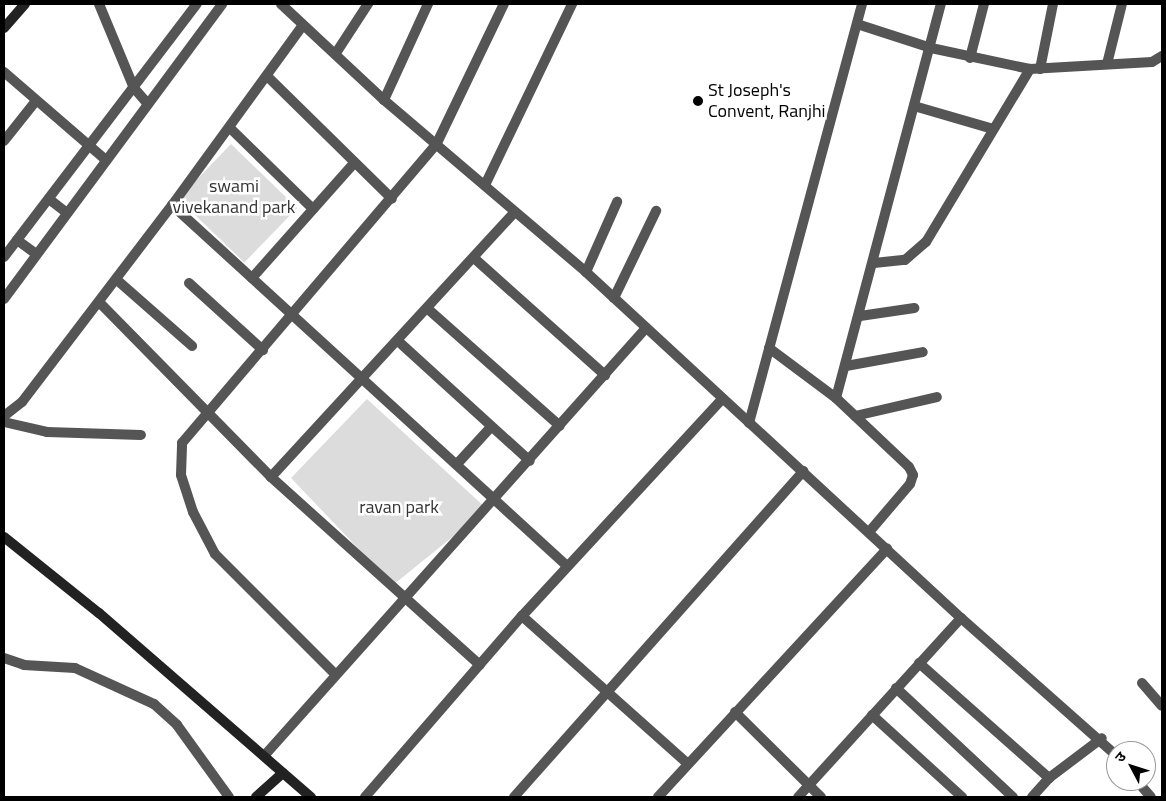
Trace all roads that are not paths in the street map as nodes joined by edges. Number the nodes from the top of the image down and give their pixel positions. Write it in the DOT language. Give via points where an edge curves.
graph roads {
  1 [pos="25,4"];
  2 [pos="99,4"];
  3 [pos="197,4"];
  4 [pos="222,4"];
  5 [pos="281,4"];
  6 [pos="368,4"];
  7 [pos="428,4"];
  8 [pos="504,4"];
  9 [pos="572,4"];
  10 [pos="862,4"];
  11 [pos="941,4"];
  12 [pos="984,4"];
  13 [pos="1053,4"];
  14 [pos="1122,4"];
  15 [pos="302,24"];
  16 [pos="857,24"];
  17 [pos="4,28"];
  18 [pos="931,48"];
  19 [pos="336,53"];
  20 [pos="1162,56"];
  21 [pos="970,58"];
  22 [pos="1107,64"];
  23 [pos="1035,69"];
  24 [pos="4,72"];
  25 [pos="267,76"];
  26 [pos="134,88"];
  27 [pos="384,100"];
  28 [pos="35,102"];
  29 [pos="148,104"];
  30 [pos="914,106"];
  31 [pos="230,128"];
  32 [pos="993,130"];
  33 [pos="4,139"];
  34 [pos="436,145"];
  35 [pos="89,146"];
  36 [pos="106,160"];
  37 [pos="354,162"];
  38 [pos="485,185"];
  39 [pos="392,198"];
  40 [pos="49,199"];
  41 [pos="617,202"];
  42 [pos="172,205"];
  43 [pos="313,209"];
  44 [pos="656,211"];
  45 [pos="515,212"];
  46 [pos="67,213"];
  47 [pos="17,240"];
  48 [pos="36,254"];
  49 [pos="4,257"];
  50 [pos="474,258"];
  51 [pos="874,263"];
  52 [pos="586,272"];
  53 [pos="252,278"];
  54 [pos="117,280"];
  55 [pos="188,283"];
  56 [pos="5,295"];
  57 [pos="614,298"];
  58 [pos="100,303"];
  59 [pos="914,308"];
  60 [pos="428,309"];
  61 [pos="294,315"];
  62 [pos="860,316"];
  63 [pos="646,328"];
  64 [pos="398,341"];
  65 [pos="192,346"];
  66 [pos="769,348"];
  67 [pos="263,350"];
  68 [pos="924,352"];
  69 [pos="846,366"];
  70 [pos="605,375"];
  71 [pos="363,377"];
  72 [pos="937,397"];
  73 [pos="836,398"];
  74 [pos="722,399"];
  75 [pos="205,412"];
  76 [pos="4,416"];
  77 [pos="855,416"];
  78 [pos="4,422"];
  79 [pos="749,423"];
  80 [pos="560,426"];
  81 [pos="491,427"];
  82 [pos="141,435"];
  83 [pos="530,461"];
  84 [pos="457,464"];
  85 [pos="803,471"];
  86 [pos="271,477"];
  87 [pos="496,500"];
  88 [pos="869,532"];
  89 [pos="4,537"];
  90 [pos="887,549"];
  91 [pos="567,566"];
  92 [pos="405,596"];
  93 [pos="522,616"];
  94 [pos="961,618"];
  95 [pos="4,658"];
  96 [pos="919,663"];
  97 [pos="480,665"];
  98 [pos="335,674"];
  99 [pos="1142,683"];
  100 [pos="896,688"];
  101 [pos="606,690"];
  102 [pos="1162,706"];
  103 [pos="735,712"];
  104 [pos="872,715"];
  105 [pos="1102,738"];
  106 [pos="1106,743"];
  107 [pos="264,756"];
  108 [pos="688,764"];
  109 [pos="283,773"];
  110 [pos="1049,778"];
  111 [pos="808,786"];
  112 [pos="307,795"];
  113 [pos="229,797"];
  114 [pos="256,797"];
  115 [pos="366,797"];
  116 [pos="514,797"];
  117 [pos="658,797"];
  118 [pos="798,797"];
  119 [pos="821,797"];
  120 [pos="962,797"];
  121 [pos="1012,797"];
  122 [pos="1032,797"];
  1 -- 17 [label="street"];
  2 -- 26 [label="street"];
  3 -- 26 [label="street"];
  4 -- 29 [label="street"];
  5 -- 15 [label="street"];
  6 -- 19 [label="street"];
  7 -- 27 [label="street"];
  8 -- 34 [label="street"];
  9 -- 38 [label="street"];
  10 -- 16 [label="street"];
  11 -- 18 [label="street"];
  12 -- 21 [label="street"];
  13 -- 23 [label="street"];
  14 -- 22 [label="street"];
  15 -- 19 [label="street"];
  15 -- 25 [label="street"];
  16 -- 18 [label="street"];
  16 -- 66 [label="street"];
  18 -- 21 [label="street"];
  18 -- 30 [label="street"];
  19 -- 27 [label="street"];
  20 -- 22 [label="street" via="1152,62"];
  21 -- 23 [label="street"];
  22 -- 23 [label="street"];
  23 -- 32 [label="street"];
  24 -- 28 [label="street"];
  25 -- 31 [label="street"];
  25 -- 37 [label="street"];
  26 -- 29 [label="street"];
  26 -- 35 [label="street"];
  27 -- 34 [label="street"];
  28 -- 33 [label="street"];
  28 -- 35 [label="street"];
  29 -- 36 [label="street"];
  30 -- 32 [label="street"];
  30 -- 51 [label="street"];
  31 -- 42 [label="street"];
  31 -- 43 [label="street"];
  32 -- 51 [label="street" via="919,252 905,260"];
  34 -- 38 [label="street"];
  34 -- 39 [label="street"];
  35 -- 36 [label="street"];
  35 -- 40 [label="street"];
  36 -- 46 [label="street"];
  37 -- 39 [label="street"];
  37 -- 43 [label="street"];
  38 -- 45 [label="street"];
  39 -- 61 [label="street"];
  40 -- 46 [label="street"];
  40 -- 47 [label="street"];
  41 -- 52 [label="street"];
  42 -- 53 [label="street"];
  42 -- 54 [label="street"];
  43 -- 53 [label="street"];
  44 -- 57 [label="street"];
  45 -- 50 [label="street"];
  45 -- 52 [label="street"];
  46 -- 48 [label="street"];
  47 -- 48 [label="street"];
  47 -- 49 [label="street"];
  48 -- 56 [label="street"];
  50 -- 60 [label="street"];
  50 -- 70 [label="street"];
  51 -- 62 [label="street"];
  52 -- 57 [label="street"];
  53 -- 61 [label="street"];
  54 -- 58 [label="street"];
  54 -- 65 [label="street"];
  55 -- 67 [label="street"];
  57 -- 63 [label="street"];
  58 -- 75 [label="street"];
  58 -- 76 [label="street" via="22,402"];
  59 -- 62 [label="street"];
  60 -- 64 [label="street"];
  60 -- 80 [label="street"];
  61 -- 67 [label="street"];
  61 -- 71 [label="street"];
  62 -- 69 [label="street"];
  63 -- 70 [label="street"];
  63 -- 74 [label="street"];
  64 -- 71 [label="street"];
  64 -- 81 [label="street"];
  66 -- 73 [label="street"];
  66 -- 79 [label="street"];
  67 -- 75 [label="street"];
  68 -- 69 [label="street"];
  69 -- 73 [label="street"];
  70 -- 80 [label="street"];
  71 -- 84 [label="street"];
  71 -- 86 [label="street"];
  72 -- 77 [label="street"];
  73 -- 77 [label="street"];
  74 -- 79 [label="street"];
  74 -- 91 [label="street"];
  75 -- 86 [label="street"];
  75 -- 98 [label="street" via="182,443 179,459 204,536 230,573"];
  77 -- 88 [label="street" via="913,475"];
  78 -- 82 [label="street" via="47,432"];
  79 -- 85 [label="street"];
  80 -- 83 [label="street"];
  81 -- 83 [label="street"];
  81 -- 84 [label="street"];
  83 -- 87 [label="street"];
  84 -- 87 [label="street"];
  85 -- 88 [label="street"];
  85 -- 101 [label="street"];
  86 -- 92 [label="street"];
  87 -- 91 [label="street"];
  87 -- 92 [label="street"];
  88 -- 90 [label="street"];
  89 -- 107 [label="street" via="99,613"];
  90 -- 94 [label="street"];
  90 -- 103 [label="street"];
  91 -- 93 [label="street"];
  92 -- 97 [label="street"];
  92 -- 98 [label="street"];
  93 -- 97 [label="street"];
  93 -- 101 [label="street"];
  94 -- 96 [label="street"];
  94 -- 105 [label="street"];
  95 -- 113 [label="street" via="24,665 75,668 154,704 177,725"];
  96 -- 100 [label="street"];
  96 -- 110 [label="street"];
  97 -- 115 [label="street"];
  98 -- 107 [label="street"];
  99 -- 102 [label="street"];
  100 -- 104 [label="street"];
  100 -- 121 [label="street"];
  101 -- 108 [label="street"];
  101 -- 116 [label="street"];
  103 -- 108 [label="street"];
  103 -- 111 [label="street"];
  104 -- 111 [label="street"];
  104 -- 120 [label="street"];
  105 -- 106 [label="street"];
  105 -- 110 [label="street"];
  107 -- 109 [label="street"];
  108 -- 117 [label="street"];
  109 -- 112 [label="street"];
  109 -- 114 [label="street"];
  110 -- 122 [label="street"];
  111 -- 118 [label="street"];
  111 -- 119 [label="street"];
}
